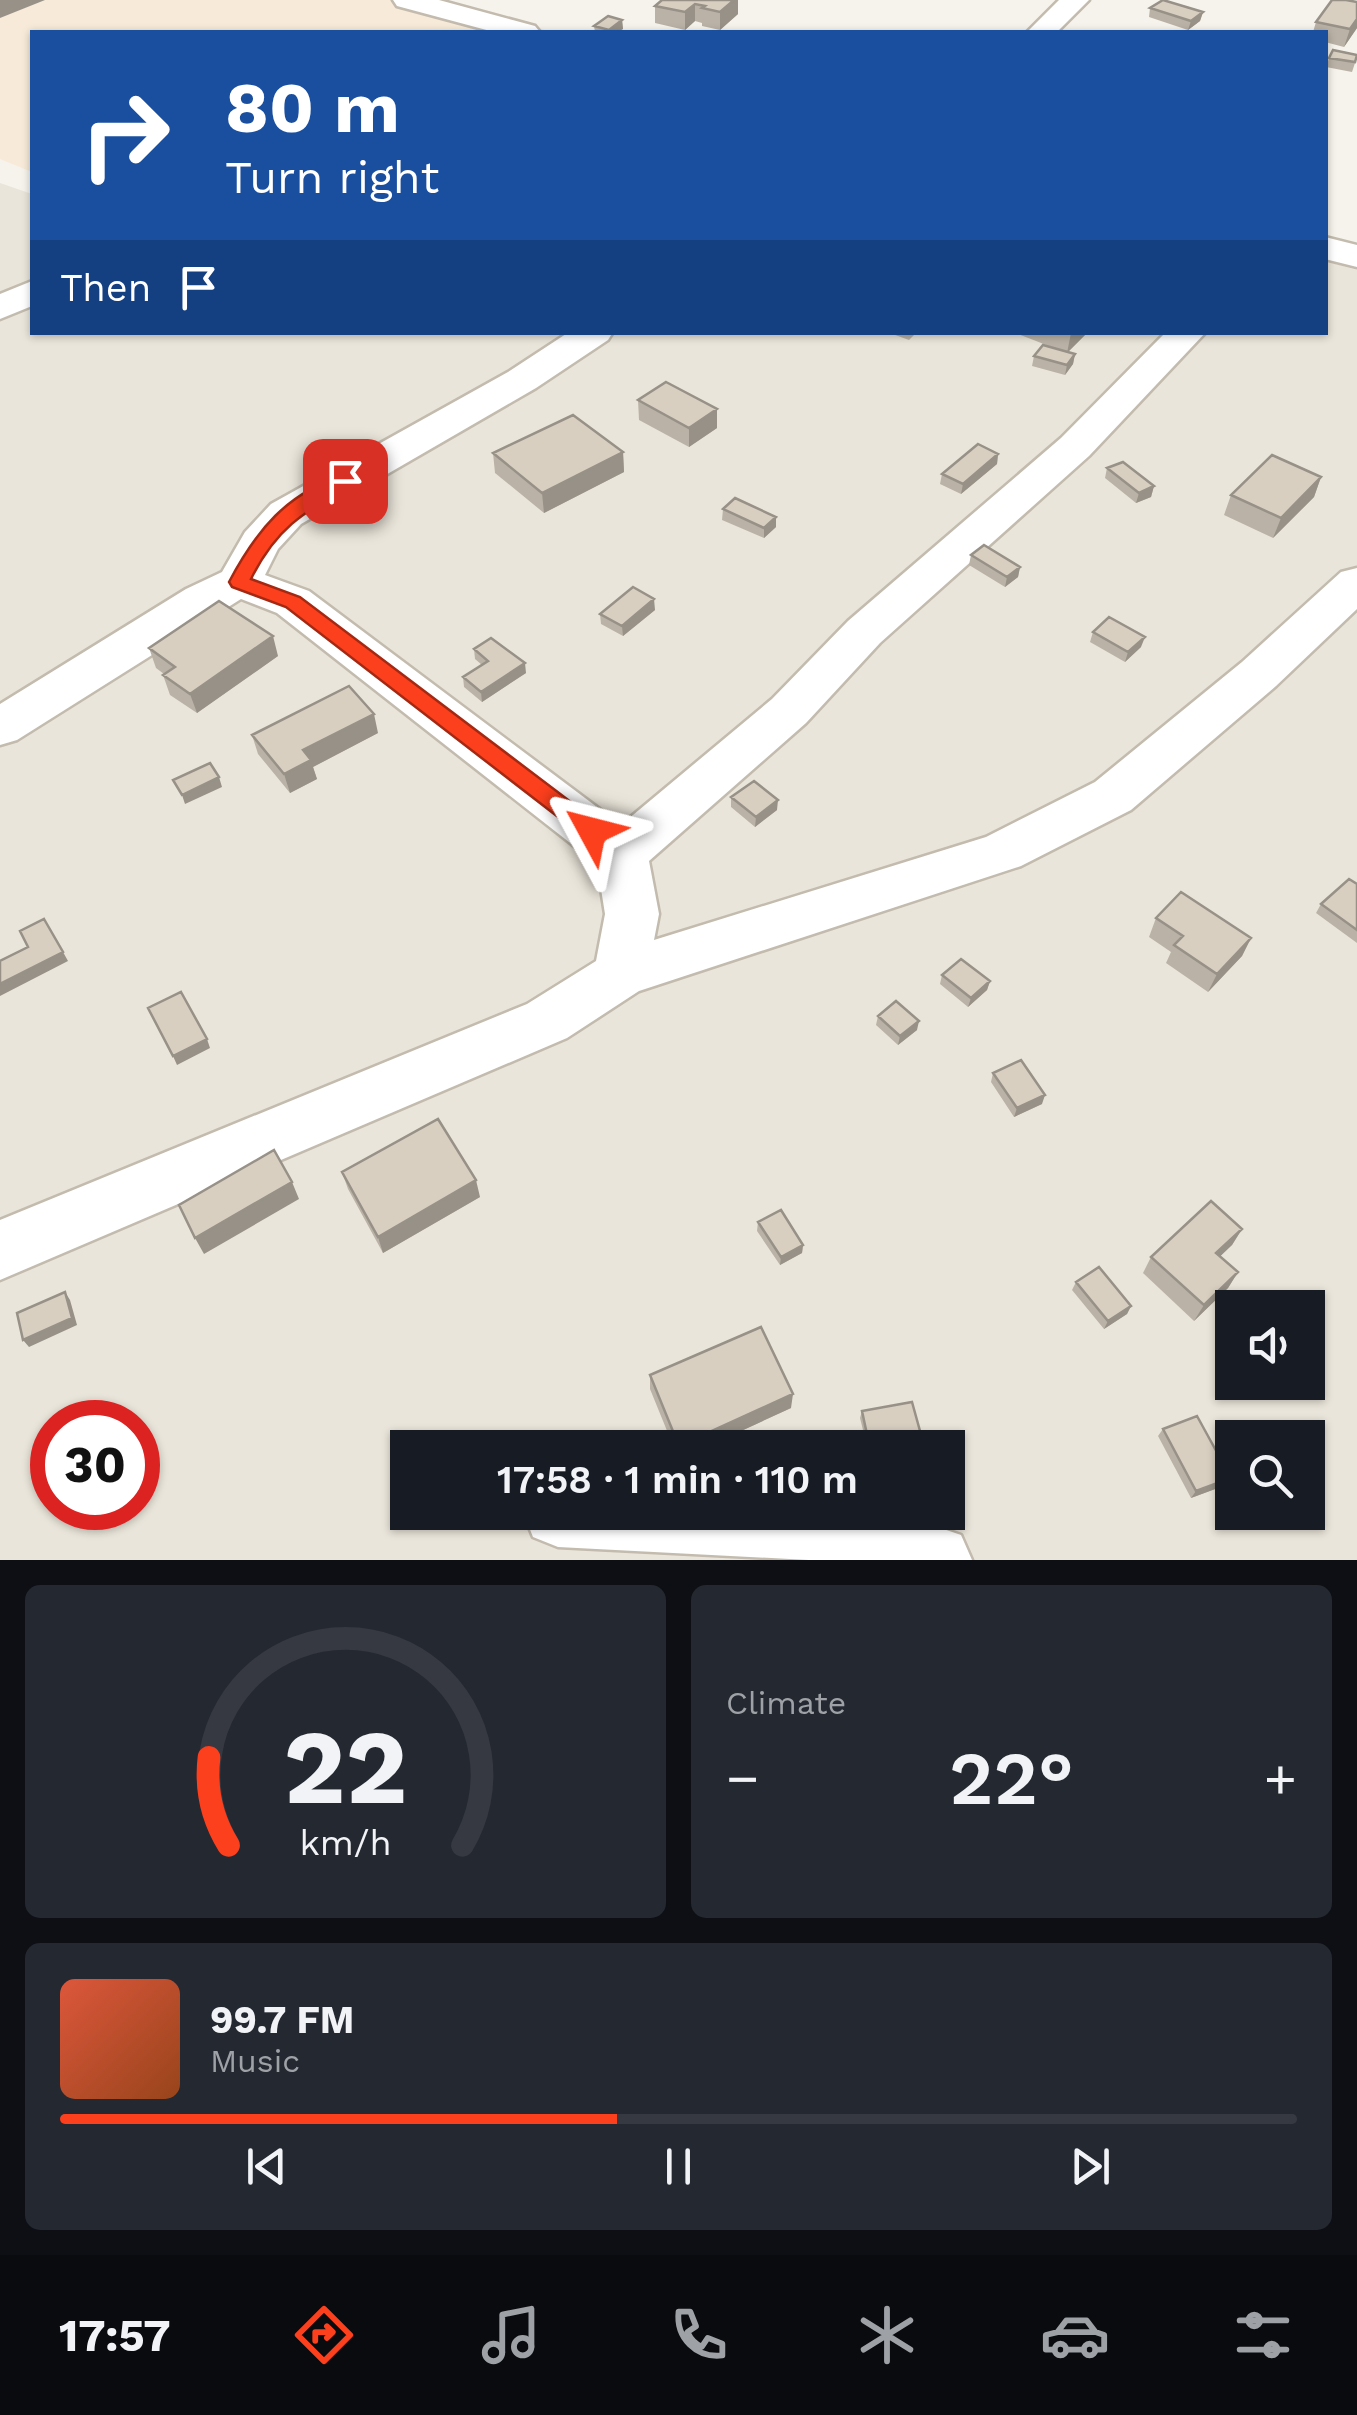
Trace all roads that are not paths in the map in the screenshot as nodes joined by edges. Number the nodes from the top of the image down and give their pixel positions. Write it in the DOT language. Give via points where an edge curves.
graph roads {
  1 [pos="407,0"];
  2 [pos="1075,0"];
  3 [pos="517,30"];
  4 [pos="1043,30"];
  5 [pos="1328,249"];
  6 [pos="1357,256"];
  7 [pos="30,293"];
  8 [pos="0,308"];
  9 [pos="590,335"];
  10 [pos="1185,335"];
  11 [pos="239,582"];
  12 [pos="1357,583"];
  13 [pos="0,726"];
  14 [pos="622,854"];
  15 [pos="622,974"];
  16 [pos="3,1241"];
  17 [pos="831,1530"];
  18 [pos="936,1560"];
  1 -- 3 [label="street"];
  2 -- 4 [label="street"];
  5 -- 6 [label="street"];
  7 -- 8 [label="street"];
  9 -- 11 [label="street" via="286,514 260,542"];
  10 -- 14 [label="street" via="1074,447 864,632 789,711"];
  11 -- 13 [label="street"];
  11 -- 14 [label="street" via="293,602"];
  12 -- 15 [label="street" via="1260,674 1097,804 1003,852"];
  14 -- 15 [label="street" via="632,914"];
  15 -- 16 [label="street" via="548,1021"];
  17 -- 18 [label="street"];
}
